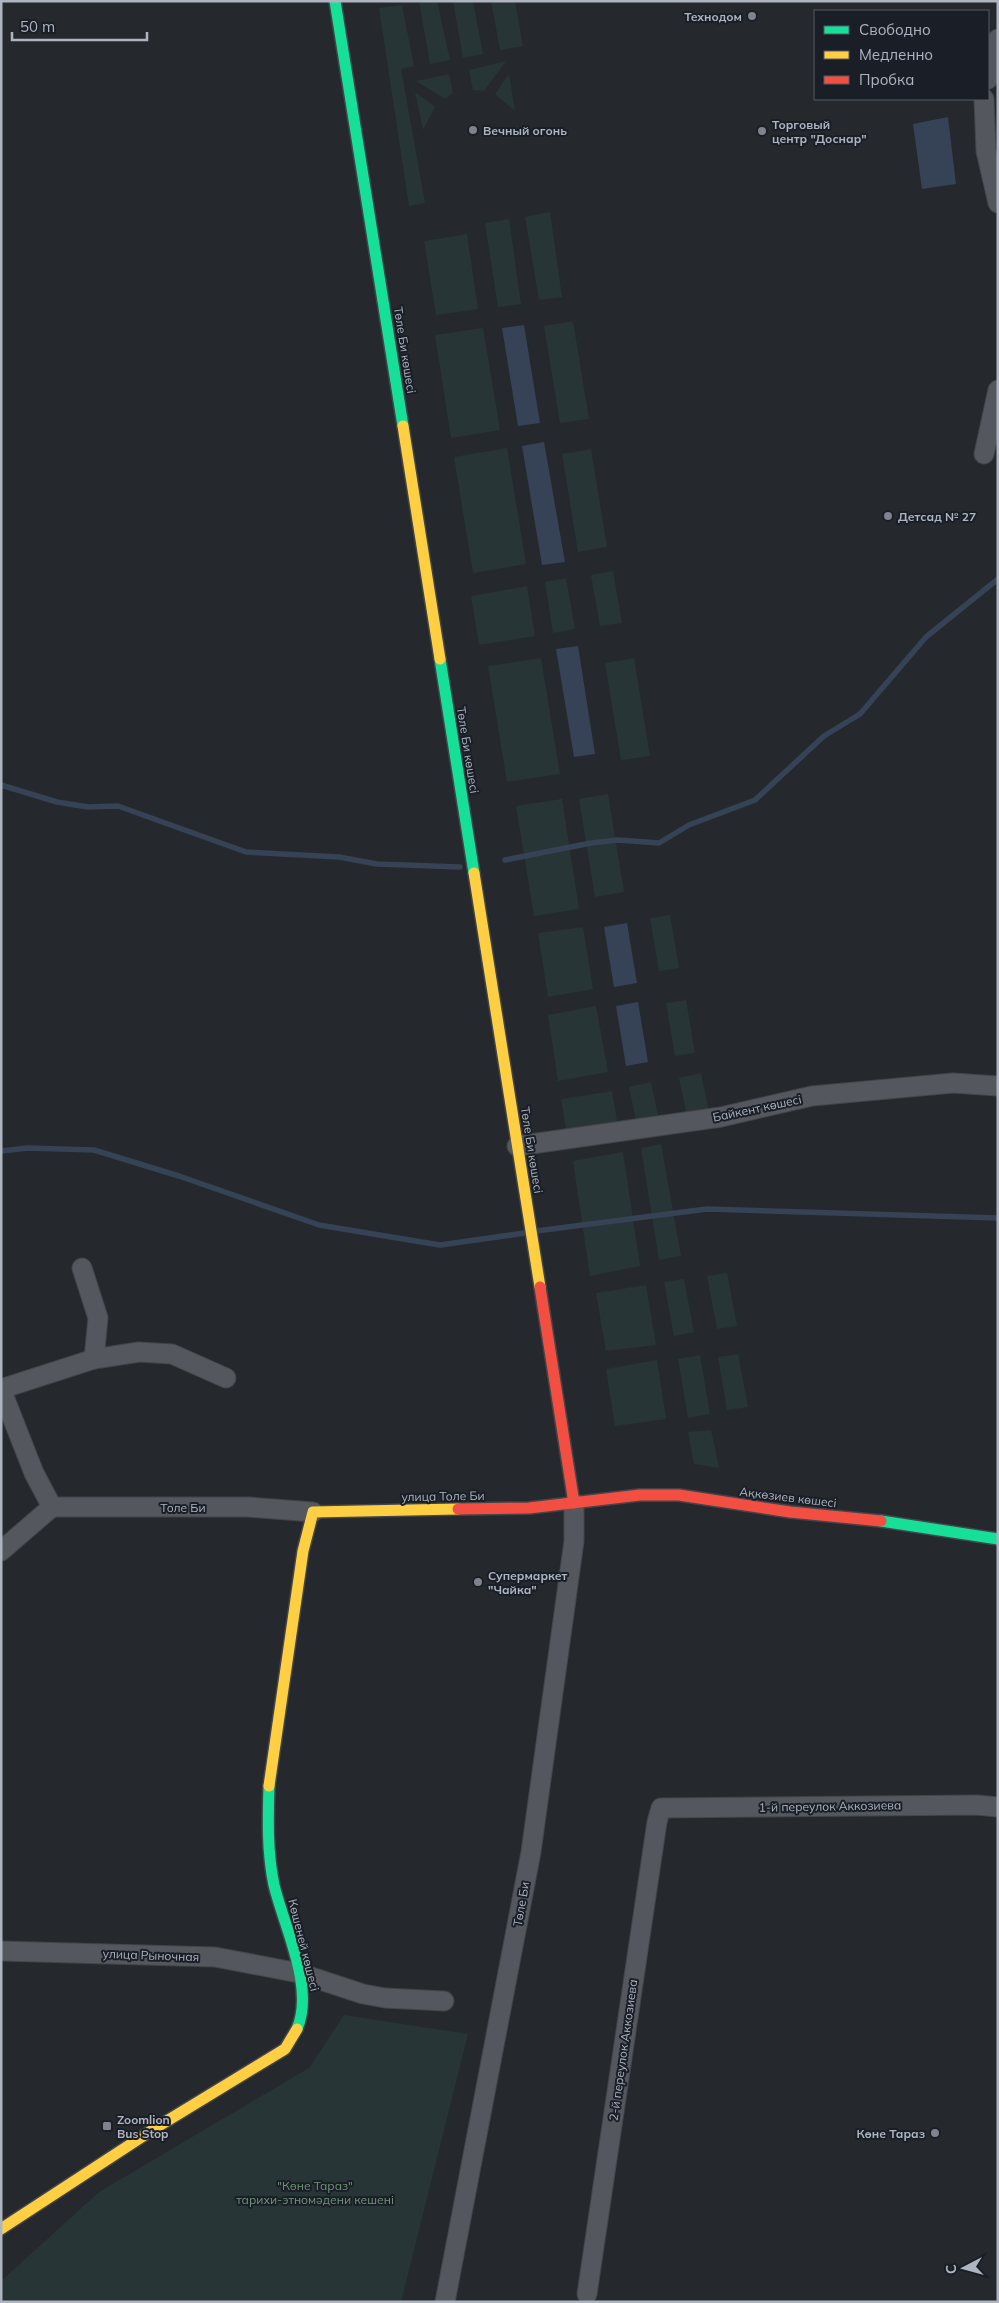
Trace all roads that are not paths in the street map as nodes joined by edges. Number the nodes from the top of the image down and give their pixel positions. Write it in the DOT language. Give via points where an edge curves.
graph roads {
  1 [pos="336,1"];
  2 [pos="998,39"];
  3 [pos="989,75"];
  4 [pos="984,100"];
  5 [pos="998,202"];
  6 [pos="998,390"];
  7 [pos="984,454"];
  8 [pos="998,1086"];
  9 [pos="517,1146"];
  10 [pos="82,1268"];
  11 [pos="94,1359"];
  12 [pos="226,1378"];
  13 [pos="1,1389"];
  14 [pos="574,1503"];
  15 [pos="52,1506"];
  16 [pos="313,1512"];
  17 [pos="998,1539"];
  18 [pos="1,1551"];
  19 [pos="998,1806"];
  20 [pos="661,1808"];
  21 [pos="1,1951"];
  22 [pos="299,1973"];
  23 [pos="444,2000"];
  24 [pos="1,2229"];
  25 [pos="587,2294"];
  26 [pos="445,2302"];
  1 -- 9 [label="main road, Төле Би көшесі"];
  2 -- 3 [label="street"];
  4 -- 5 [label="street" via="986,150"];
  6 -- 7 [label="street"];
  8 -- 9 [label="street, Байкент көшесі" via="953,1083 812,1096 721,1117"];
  9 -- 14 [label="main road, Төле Би көшесі"];
  10 -- 11 [label="street" via="98,1318"];
  11 -- 12 [label="street" via="138,1352 172,1354"];
  11 -- 13 [label="street"];
  13 -- 15 [label="street" via="34,1474"];
  14 -- 16 [label="main road, улица Толе Би" via="529,1508"];
  14 -- 17 [label="main road, Ақкөзиев көшесі" via="640,1495 679,1495"];
  14 -- 26 [label="street, Төле Би" via="574,1541 531,1852"];
  15 -- 16 [label="street, Толе Би" via="248,1507"];
  15 -- 18 [label="street"];
  16 -- 22 [label="main road, Көшеней көшесі" via="303,1551 269,1782 267,1835 274,1884"];
  19 -- 20 [label="street, 1-й переулок Аккозиева"];
  20 -- 25 [label="street, 2-й переулок Аккозиева"];
  21 -- 22 [label="street, улица Рыночная" via="214,1957"];
  22 -- 23 [label="street, улица Рыночная" via="363,1994"];
  22 -- 24 [label="main road, Көшеней көшесі" via="303,2000 300,2022 285,2049 157,2127"];
}
